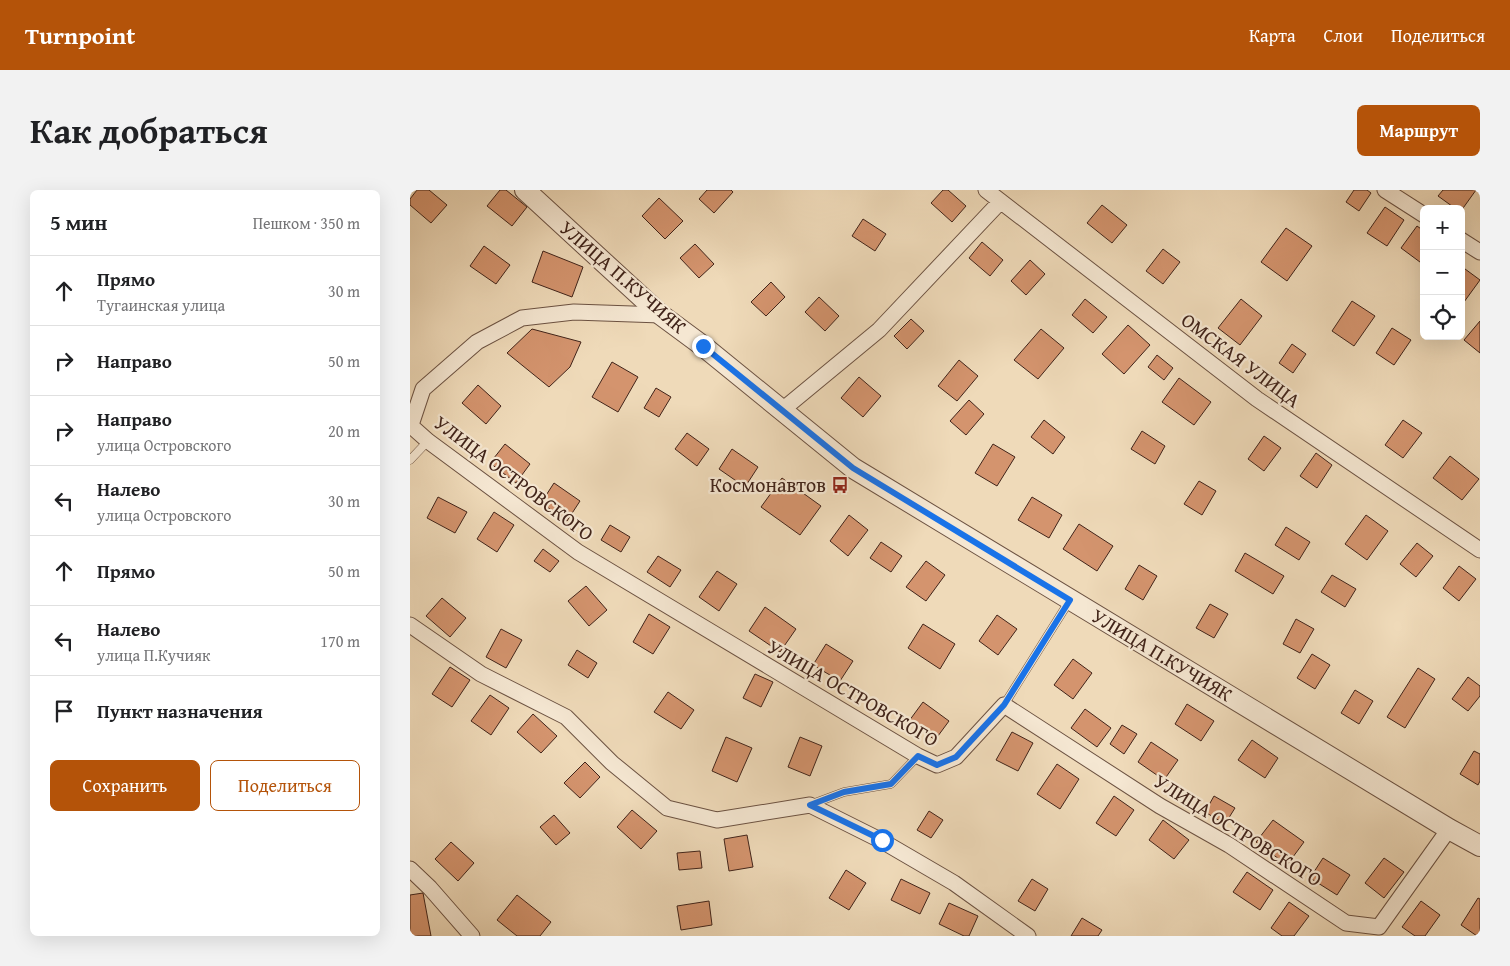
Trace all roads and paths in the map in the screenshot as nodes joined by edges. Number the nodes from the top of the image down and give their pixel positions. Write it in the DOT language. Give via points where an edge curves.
graph roads {
  1 [pos="525,190"];
  2 [pos="986,190"];
  3 [pos="1385,190"];
  4 [pos="1000,202"];
  5 [pos="1420,212"];
  6 [pos="1465,243"];
  7 [pos="1480,252"];
  8 [pos="661,315"];
  9 [pos="781,411"];
  10 [pos="410,425"];
  11 [pos="428,441"];
  12 [pos="410,460"];
  13 [pos="1480,550"];
  14 [pos="1070,600"];
  15 [pos="410,624"];
  16 [pos="1004,705"];
  17 [pos="918,756"];
  18 [pos="810,805"];
  19 [pos="1449,829"];
  20 [pos="1480,846"];
  21 [pos="410,869"];
  22 [pos="1375,932"];
  23 [pos="472,936"];
  24 [pos="1028,936"];
  1 -- 8 [label="street, УЛИЦА П.КУЧИЯК"];
  2 -- 4 [label="street, ОМСКАЯ УЛИЦА"];
  3 -- 5 [label="street"];
  4 -- 9 [label="street" via="879,330"];
  4 -- 13 [label="street, ОМСКАЯ УЛИЦА" via="1257,399"];
  6 -- 7 [label="street"];
  8 -- 9 [label="street, УЛИЦА П.КУЧИЯК"];
  8 -- 10 [label="street" via="574,312 522,318 477,342 423,389"];
  9 -- 14 [label="street, УЛИЦА П.КУЧИЯК" via="853,468"];
  10 -- 11 [label="street, УЛИЦА ОСТРОВСКОГО"];
  11 -- 12 [label="lane"];
  11 -- 17 [label="street, УЛИЦА ОСТРОВСКОГО" via="578,552"];
  14 -- 16 [label="lane"];
  14 -- 19 [label="street, УЛИЦА П.КУЧИЯК"];
  15 -- 18 [label="street" via="481,674 566,717 612,763 667,808 717,820"];
  16 -- 17 [label="street, УЛИЦА ОСТРОВСКОГО" via="956,757 937,765"];
  16 -- 22 [label="street, УЛИЦА ОСТРОВСКОГО" via="1160,806 1229,845 1346,923"];
  17 -- 18 [label="lane" via="891,784 844,792"];
  18 -- 24 [label="street" via="882,840 954,883"];
  19 -- 20 [label="street, УЛИЦА П.КУЧИЯК"];
  19 -- 22 [label="street, УЛИЦА ОСТРОВСКОГО"];
  21 -- 23 [label="street"];
}
